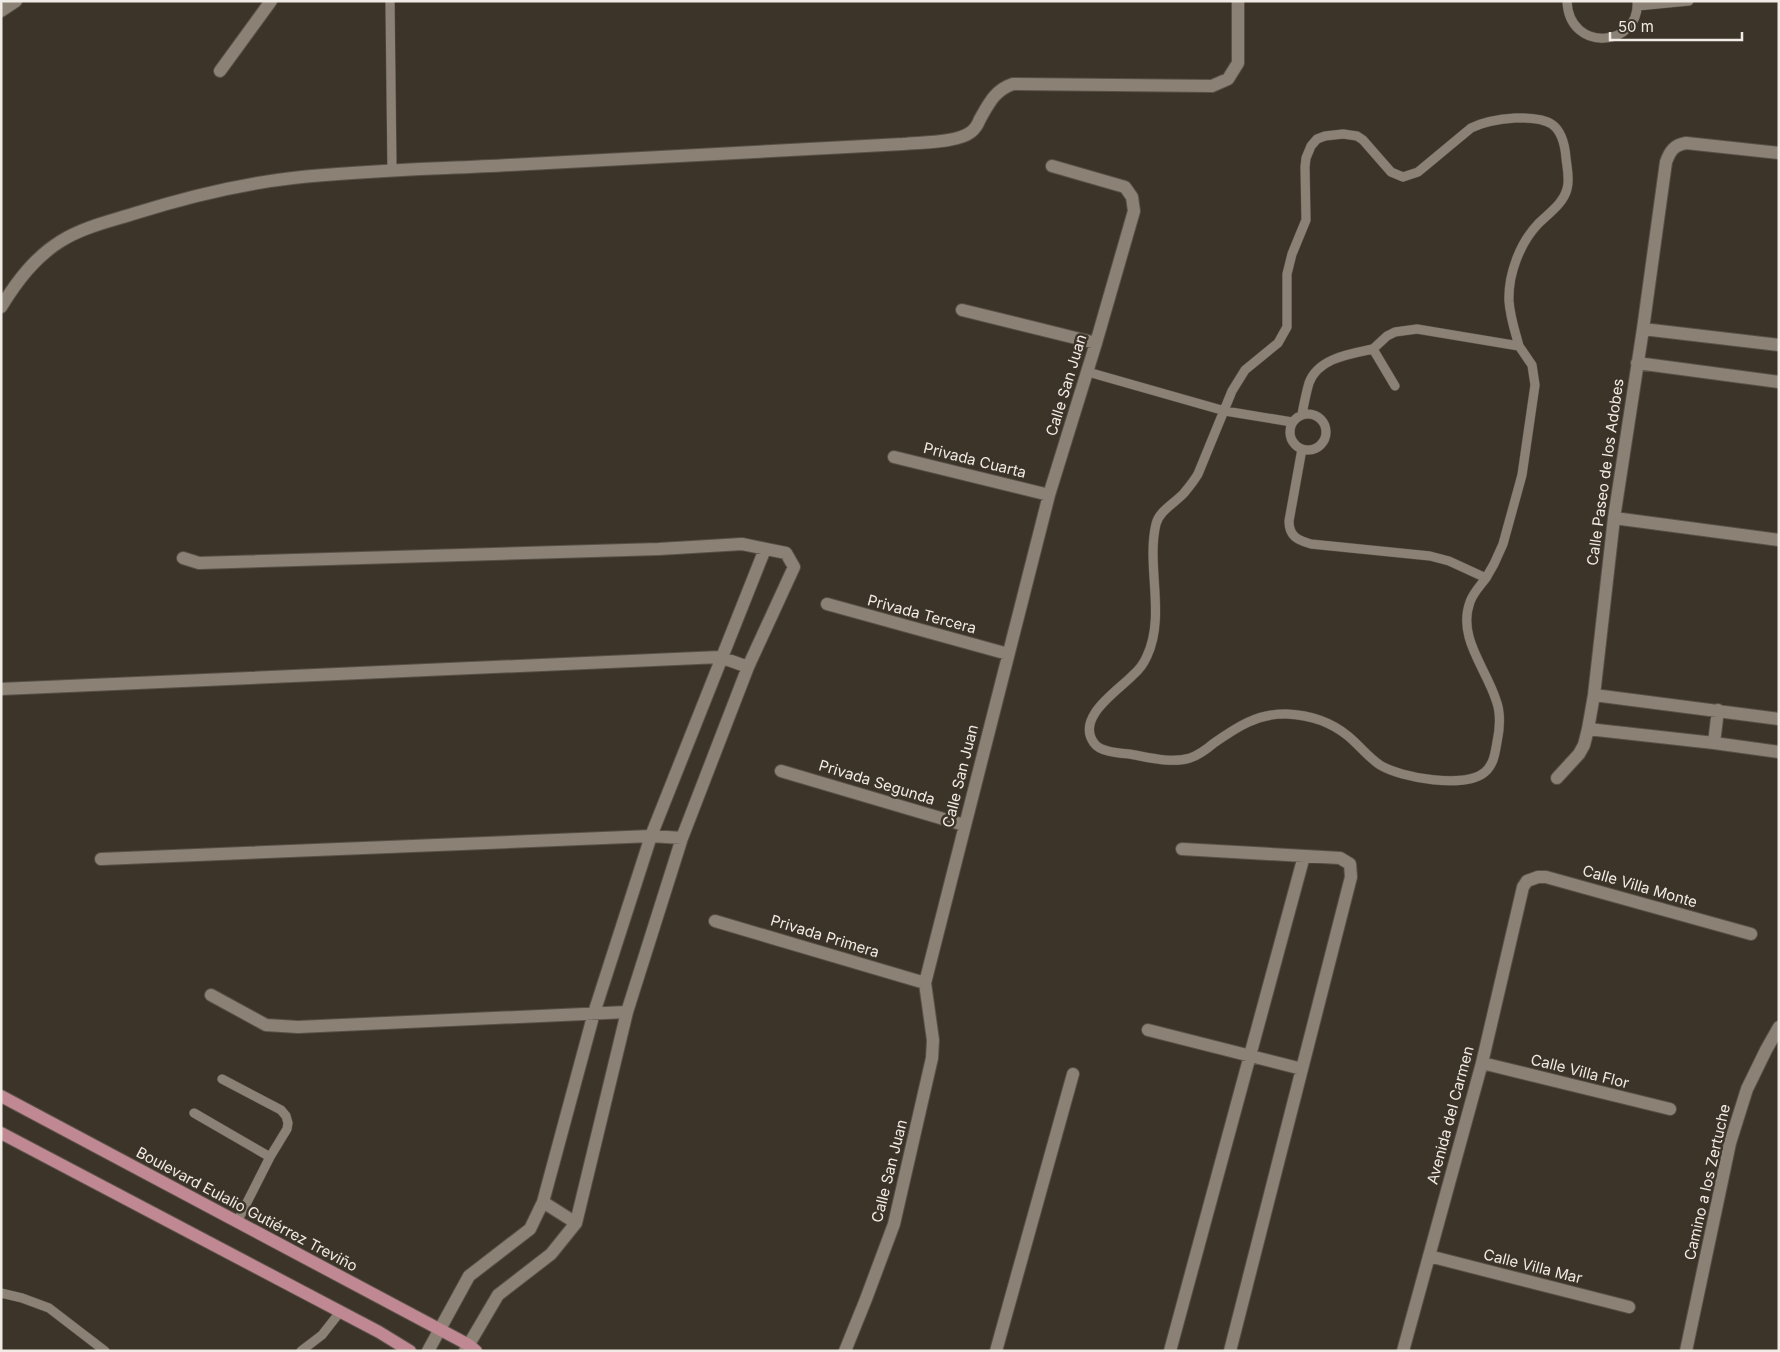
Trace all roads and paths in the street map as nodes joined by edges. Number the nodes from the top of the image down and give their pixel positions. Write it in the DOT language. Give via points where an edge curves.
graph roads {
  1 [pos="16,1"];
  2 [pos="271,1"];
  3 [pos="390,1"];
  4 [pos="1238,1"];
  5 [pos="1567,1"];
  6 [pos="1689,1"];
  7 [pos="1637,3"];
  8 [pos="1,11"];
  9 [pos="220,71"];
  10 [pos="1779,153"];
  11 [pos="1052,166"];
  12 [pos="392,170"];
  13 [pos="1,307"];
  14 [pos="962,310"];
  15 [pos="1643,329"];
  16 [pos="1096,343"];
  17 [pos="1779,345"];
  18 [pos="1519,346"];
  19 [pos="1372,349"];
  20 [pos="1637,363"];
  21 [pos="1088,372"];
  22 [pos="1779,382"];
  23 [pos="1396,386"];
  24 [pos="1225,411"];
  25 [pos="1302,414"];
  26 [pos="1292,422"];
  27 [pos="1302,449"];
  28 [pos="894,457"];
  29 [pos="1049,495"];
  30 [pos="1614,518"];
  31 [pos="1779,540"];
  32 [pos="764,548"];
  33 [pos="183,558"];
  34 [pos="1486,578"];
  35 [pos="827,604"];
  36 [pos="1008,654"];
  37 [pos="720,658"];
  38 [pos="748,666"];
  39 [pos="1,689"];
  40 [pos="1594,695"];
  41 [pos="1718,710"];
  42 [pos="1779,719"];
  43 [pos="1588,729"];
  44 [pos="1714,743"];
  45 [pos="1779,752"];
  46 [pos="781,771"];
  47 [pos="1557,778"];
  48 [pos="964,825"];
  49 [pos="651,836"];
  50 [pos="682,838"];
  51 [pos="1182,849"];
  52 [pos="1304,856"];
  53 [pos="101,859"];
  54 [pos="1523,887"];
  55 [pos="715,921"];
  56 [pos="1751,934"];
  57 [pos="925,983"];
  58 [pos="211,995"];
  59 [pos="626,1012"];
  60 [pos="594,1013"];
  61 [pos="1779,1027"];
  62 [pos="1148,1030"];
  63 [pos="1250,1056"];
  64 [pos="1482,1063"];
  65 [pos="1302,1069"];
  66 [pos="1074,1074"];
  67 [pos="222,1079"];
  68 [pos="1,1096"];
  69 [pos="1670,1110"];
  70 [pos="194,1113"];
  71 [pos="1,1133"];
  72 [pos="270,1158"];
  73 [pos="543,1202"];
  74 [pos="237,1222"];
  75 [pos="576,1223"];
  76 [pos="1429,1256"];
  77 [pos="1,1293"];
  78 [pos="1629,1307"];
  79 [pos="340,1312"];
  80 [pos="440,1330"];
  81 [pos="470,1349"];
  82 [pos="105,1351"];
  83 [pos="301,1351"];
  84 [pos="410,1351"];
  85 [pos="428,1351"];
  86 [pos="845,1351"];
  87 [pos="996,1351"];
  88 [pos="1170,1351"];
  89 [pos="1230,1351"];
  90 [pos="1403,1351"];
  91 [pos="1686,1351"];
  1 -- 8 [label="street"];
  2 -- 9 [label="street"];
  3 -- 12 [label="lane"];
  4 -- 12 [label="street" via="1238,63 1228,79 1212,86 1013,84 1003,87 993,96 975,128 953,139"];
  5 -- 7 [label="lane" via="1570,17 1578,30 1595,38 1610,38 1624,32 1635,16"];
  6 -- 7 [label="lane"];
  10 -- 15 [label="street, Calle Paseo de los Adobes" via="1686,143 1679,144 1669,154"];
  11 -- 16 [label="street, Calle San Juan" via="1125,187 1132,197 1134,211"];
  12 -- 13 [label="street" via="292,178 227,188 85,229 61,240 41,256"];
  14 -- 16 [label="street"];
  15 -- 17 [label="street"];
  15 -- 20 [label="street, Calle Paseo de los Adobes"];
  16 -- 21 [label="street, Calle San Juan"];
  18 -- 19 [label="lane" via="1418,328 1395,332"];
  18 -- 24 [label="lane" via="1509,300 1517,258 1531,232 1560,203 1567,187 1565,147 1554,126 1547,120 1535,118 1480,123 1418,172 1403,177 1391,172 1357,136 1325,136 1317,139 1306,158 1306,215 1288,269 1285,333 1278,343 1245,370"];
  18 -- 34 [label="lane" via="1532,365 1535,385 1522,475 1503,544"];
  19 -- 23 [label="lane"];
  19 -- 25 [label="lane" via="1343,356 1322,366 1310,382"];
  20 -- 22 [label="street"];
  20 -- 30 [label="street, Calle Paseo de los Adobes"];
  21 -- 24 [label="lane"];
  21 -- 29 [label="street, Calle San Juan"];
  24 -- 26 [label="lane"];
  24 -- 34 [label="lane" via="1192,483 1157,520 1155,620 1150,649 1140,668 1104,700 1095,714 1090,730 1098,747 1122,754 1182,760 1202,752 1249,720 1289,714 1318,719 1336,727 1394,772 1430,779 1460,780 1480,775 1495,757 1500,723 1490,683 1470,642 1466,624 1470,601"];
  25 -- 26 [label="lane"];
  25 -- 27 [label="lane" via="1315,414 1320,418 1326,435 1320,446"];
  26 -- 27 [label="lane" via="1292,441"];
  27 -- 34 [label="lane" via="1289,521 1289,528 1296,539 1311,544 1430,556 1450,561"];
  28 -- 29 [label="street, Privada Cuarta"];
  29 -- 36 [label="street, Calle San Juan"];
  30 -- 31 [label="street"];
  30 -- 40 [label="street, Calle Paseo de los Adobes"];
  32 -- 33 [label="street" via="742,544 199,563"];
  32 -- 37 [label="street"];
  32 -- 38 [label="street" via="786,553 794,567"];
  35 -- 36 [label="street, Privada Tercera"];
  36 -- 48 [label="street, Calle San Juan"];
  37 -- 38 [label="street"];
  37 -- 39 [label="street"];
  37 -- 49 [label="street"];
  38 -- 50 [label="street"];
  40 -- 41 [label="street"];
  40 -- 43 [label="street, Calle Paseo de los Adobes"];
  41 -- 42 [label="street"];
  41 -- 44 [label="street"];
  43 -- 44 [label="street"];
  43 -- 47 [label="street, Calle Paseo de los Adobes" via="1579,754"];
  44 -- 45 [label="street"];
  46 -- 48 [label="street, Privada Segunda"];
  48 -- 57 [label="street, Calle San Juan"];
  49 -- 50 [label="street"];
  49 -- 53 [label="street"];
  49 -- 60 [label="street"];
  50 -- 59 [label="street"];
  51 -- 52 [label="street"];
  52 -- 63 [label="street"];
  52 -- 65 [label="street" via="1340,858 1350,864 1351,877"];
  54 -- 56 [label="street, Calle Villa Monte" via="1532,878 1546,877"];
  54 -- 64 [label="street, Avenida del Carmen"];
  55 -- 57 [label="street, Privada Primera"];
  57 -- 86 [label="street, Calle San Juan" via="934,1040 930,1075 894,1224"];
  58 -- 60 [label="street" via="266,1025"];
  59 -- 60 [label="street"];
  59 -- 75 [label="street"];
  60 -- 73 [label="street"];
  61 -- 91 [label="street, Camino a los Zertuche" via="1747,1089 1730,1143"];
  62 -- 63 [label="street"];
  63 -- 65 [label="street"];
  63 -- 88 [label="street"];
  64 -- 69 [label="street, Calle Villa Flor"];
  64 -- 76 [label="street, Avenida del Carmen"];
  65 -- 89 [label="street"];
  66 -- 87 [label="street"];
  67 -- 72 [label="lane" via="286,1116 287,1130"];
  68 -- 74 [label="main road, Boulevard Eulalio Gutiérrez Treviño"];
  70 -- 72 [label="lane"];
  71 -- 79 [label="main road"];
  72 -- 74 [label="lane"];
  73 -- 75 [label="street"];
  73 -- 80 [label="street" via="530,1229 469,1276"];
  74 -- 80 [label="main road, Boulevard Eulalio Gutiérrez Treviño"];
  75 -- 81 [label="street" via="551,1254 498,1295"];
  76 -- 78 [label="street, Calle Villa Mar"];
  76 -- 90 [label="street, Avenida del Carmen"];
  77 -- 82 [label="lane" via="49,1308"];
  79 -- 83 [label="lane" via="322,1335"];
  79 -- 84 [label="main road"];
  80 -- 81 [label="main road, Boulevard Eulalio Gutiérrez Treviño"];
  80 -- 85 [label="street"];
}
